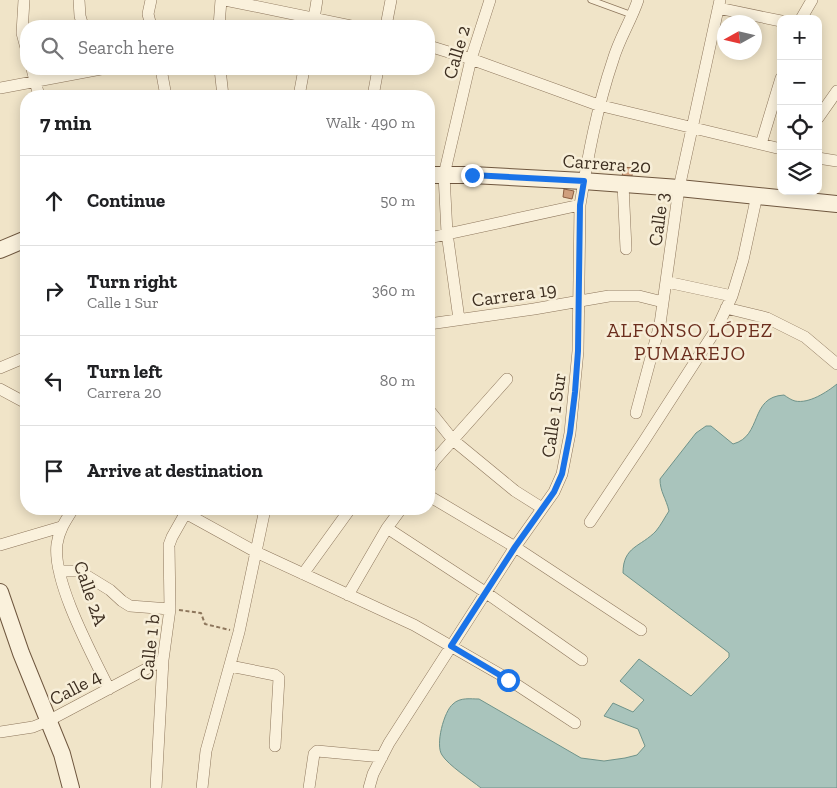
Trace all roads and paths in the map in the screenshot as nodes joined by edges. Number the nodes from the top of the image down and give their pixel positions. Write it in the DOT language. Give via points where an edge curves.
graph roads {
  1 [pos="24,0"];
  2 [pos="79,0"];
  3 [pos="151,0"];
  4 [pos="223,0"];
  5 [pos="318,0"];
  6 [pos="391,0"];
  7 [pos="490,0"];
  8 [pos="592,0"];
  9 [pos="812,0"];
  10 [pos="260,3"];
  11 [pos="719,4"];
  12 [pos="634,6"];
  13 [pos="803,15"];
  14 [pos="23,20"];
  15 [pos="81,20"];
  16 [pos="150,20"];
  17 [pos="219,20"];
  18 [pos="308,20"];
  19 [pos="314,20"];
  20 [pos="387,20"];
  21 [pos="777,20"];
  22 [pos="435,48"];
  23 [pos="470,59"];
  24 [pos="34,75"];
  25 [pos="67,75"];
  26 [pos="162,75"];
  27 [pos="221,75"];
  28 [pos="303,75"];
  29 [pos="377,75"];
  30 [pos="35,81"];
  31 [pos="0,88"];
  32 [pos="37,90"];
  33 [pos="165,90"];
  34 [pos="223,90"];
  35 [pos="300,90"];
  36 [pos="374,90"];
  37 [pos="837,90"];
  38 [pos="777,91"];
  39 [pos="598,105"];
  40 [pos="822,112"];
  41 [pos="692,129"];
  42 [pos="761,144"];
  43 [pos="777,148"];
  44 [pos="822,158"];
  45 [pos="837,160"];
  46 [pos="436,175"];
  47 [pos="584,181"];
  48 [pos="623,184"];
  49 [pos="679,188"];
  50 [pos="777,194"];
  51 [pos="757,195"];
  52 [pos="788,195"];
  53 [pos="837,204"];
  54 [pos="580,205"];
  55 [pos="447,233"];
  56 [pos="435,236"];
  57 [pos="20,242"];
  58 [pos="626,249"];
  59 [pos="0,250"];
  60 [pos="667,282"];
  61 [pos="732,296"];
  62 [pos="579,302"];
  63 [pos="663,302"];
  64 [pos="726,308"];
  65 [pos="459,319"];
  66 [pos="435,323"];
  67 [pos="20,360"];
  68 [pos="837,364"];
  69 [pos="0,368"];
  70 [pos="507,379"];
  71 [pos="0,388"];
  72 [pos="20,400"];
  73 [pos="636,413"];
  74 [pos="435,418"];
  75 [pos="453,440"];
  76 [pos="435,457"];
  77 [pos="435,500"];
  78 [pos="542,508"];
  79 [pos="69,515"];
  80 [pos="180,515"];
  81 [pos="188,515"];
  82 [pos="264,515"];
  83 [pos="346,515"];
  84 [pos="397,515"];
  85 [pos="590,522"];
  86 [pos="61,527"];
  87 [pos="387,528"];
  88 [pos="0,544"];
  89 [pos="515,547"];
  90 [pos="256,552"];
  91 [pos="59,571"];
  92 [pos="303,574"];
  93 [pos="0,592"];
  94 [pos="485,592"];
  95 [pos="348,595"];
  96 [pos="170,609"];
  97 [pos="641,630"];
  98 [pos="240,632"];
  99 [pos="451,646"];
  100 [pos="163,660"];
  101 [pos="582,660"];
  102 [pos="230,666"];
  103 [pos="109,688"];
  104 [pos="48,721"];
  105 [pos="575,723"];
  106 [pos="0,732"];
  107 [pos="275,746"];
  108 [pos="382,757"];
  109 [pos="71,786"];
  110 [pos="156,788"];
  111 [pos="202,788"];
  112 [pos="309,788"];
  113 [pos="369,788"];
  1 -- 14 [label="street"];
  2 -- 15 [label="street"];
  3 -- 16 [label="street"];
  4 -- 10 [label="street"];
  4 -- 17 [label="street"];
  5 -- 19 [label="street"];
  6 -- 20 [label="street"];
  7 -- 23 [label="street, Calle 2"];
  8 -- 12 [label="lane"];
  9 -- 13 [label="street"];
  10 -- 18 [label="street"];
  11 -- 21 [label="street"];
  11 -- 41 [label="street, Calle 3"];
  12 -- 39 [label="street, Calle 1 Sur"];
  22 -- 23 [label="street"];
  23 -- 39 [label="street"];
  23 -- 46 [label="street, Calle 2"];
  24 -- 30 [label="street"];
  25 -- 30 [label="street"];
  26 -- 33 [label="street"];
  27 -- 34 [label="street"];
  28 -- 35 [label="street"];
  29 -- 36 [label="street"];
  30 -- 31 [label="street"];
  30 -- 32 [label="street"];
  37 -- 40 [label="street"];
  38 -- 42 [label="street"];
  39 -- 41 [label="street"];
  39 -- 47 [label="street, Calle 1 Sur"];
  41 -- 42 [label="street"];
  41 -- 49 [label="street, Calle 3"];
  42 -- 43 [label="street"];
  44 -- 45 [label="street"];
  46 -- 47 [label="street, Carrera 20"];
  46 -- 55 [label="street, Calle 2"];
  47 -- 48 [label="street, Carrera 20"];
  47 -- 54 [label="street, Calle 1 Sur"];
  48 -- 49 [label="street, Carrera 20"];
  48 -- 58 [label="street"];
  49 -- 51 [label="street, Carrera 20"];
  49 -- 60 [label="street, Calle 3"];
  50 -- 51 [label="street, Carrera 20"];
  51 -- 61 [label="street"];
  52 -- 53 [label="street, Carrera 20"];
  54 -- 55 [label="street"];
  54 -- 62 [label="street, Calle 1 Sur"];
  55 -- 56 [label="street"];
  55 -- 65 [label="street, Calle 2"];
  57 -- 59 [label="street"];
  60 -- 61 [label="street"];
  60 -- 63 [label="street, Calle 3"];
  61 -- 64 [label="street"];
  62 -- 63 [label="street, Carrera 19" via="609,296 639,296"];
  62 -- 65 [label="street, Carrera 19"];
  62 -- 78 [label="street, Calle 1 Sur" via="570,433 562,474"];
  63 -- 73 [label="street, Calle 3"];
  64 -- 68 [label="street" via="767,318 790,329"];
  64 -- 85 [label="street" via="693,366"];
  65 -- 66 [label="street, Carrera 19"];
  67 -- 69 [label="street"];
  70 -- 75 [label="street"];
  71 -- 72 [label="street"];
  74 -- 75 [label="street"];
  75 -- 76 [label="street"];
  75 -- 78 [label="street" via="515,491"];
  77 -- 89 [label="street"];
  78 -- 89 [label="street, Calle 1 Sur"];
  79 -- 86 [label="street, Calle 2A"];
  80 -- 96 [label="street, Calle 1 b" via="169,546"];
  81 -- 90 [label="street"];
  82 -- 90 [label="street"];
  83 -- 92 [label="street"];
  84 -- 87 [label="street"];
  86 -- 88 [label="street"];
  86 -- 91 [label="street, Calle 2A" via="56,545"];
  87 -- 94 [label="street"];
  87 -- 95 [label="street"];
  89 -- 94 [label="street, Calle 1 Sur"];
  89 -- 97 [label="street"];
  90 -- 92 [label="street"];
  90 -- 98 [label="street"];
  91 -- 96 [label="street" via="79,571 130,606"];
  91 -- 103 [label="street, Calle 2A" via="73,614"];
  92 -- 95 [label="street"];
  93 -- 104 [label="street"];
  94 -- 99 [label="street, Calle 1 Sur"];
  94 -- 101 [label="street"];
  95 -- 99 [label="street"];
  96 -- 98 [label="path" via="201,613 205,624"];
  96 -- 100 [label="street, Calle 1 b"];
  98 -- 102 [label="street"];
  99 -- 105 [label="street"];
  99 -- 108 [label="street, Calle 1 Sur"];
  100 -- 103 [label="street, Calle 4"];
  100 -- 110 [label="street, Calle 1 b"];
  102 -- 107 [label="street" via="279,678"];
  102 -- 111 [label="street" via="206,751"];
  103 -- 104 [label="street, Calle 4"];
  104 -- 106 [label="street, Calle 4"];
  104 -- 109 [label="street"];
  108 -- 112 [label="street" via="317,750"];
  108 -- 113 [label="street, Calle 1 Sur"];
}
